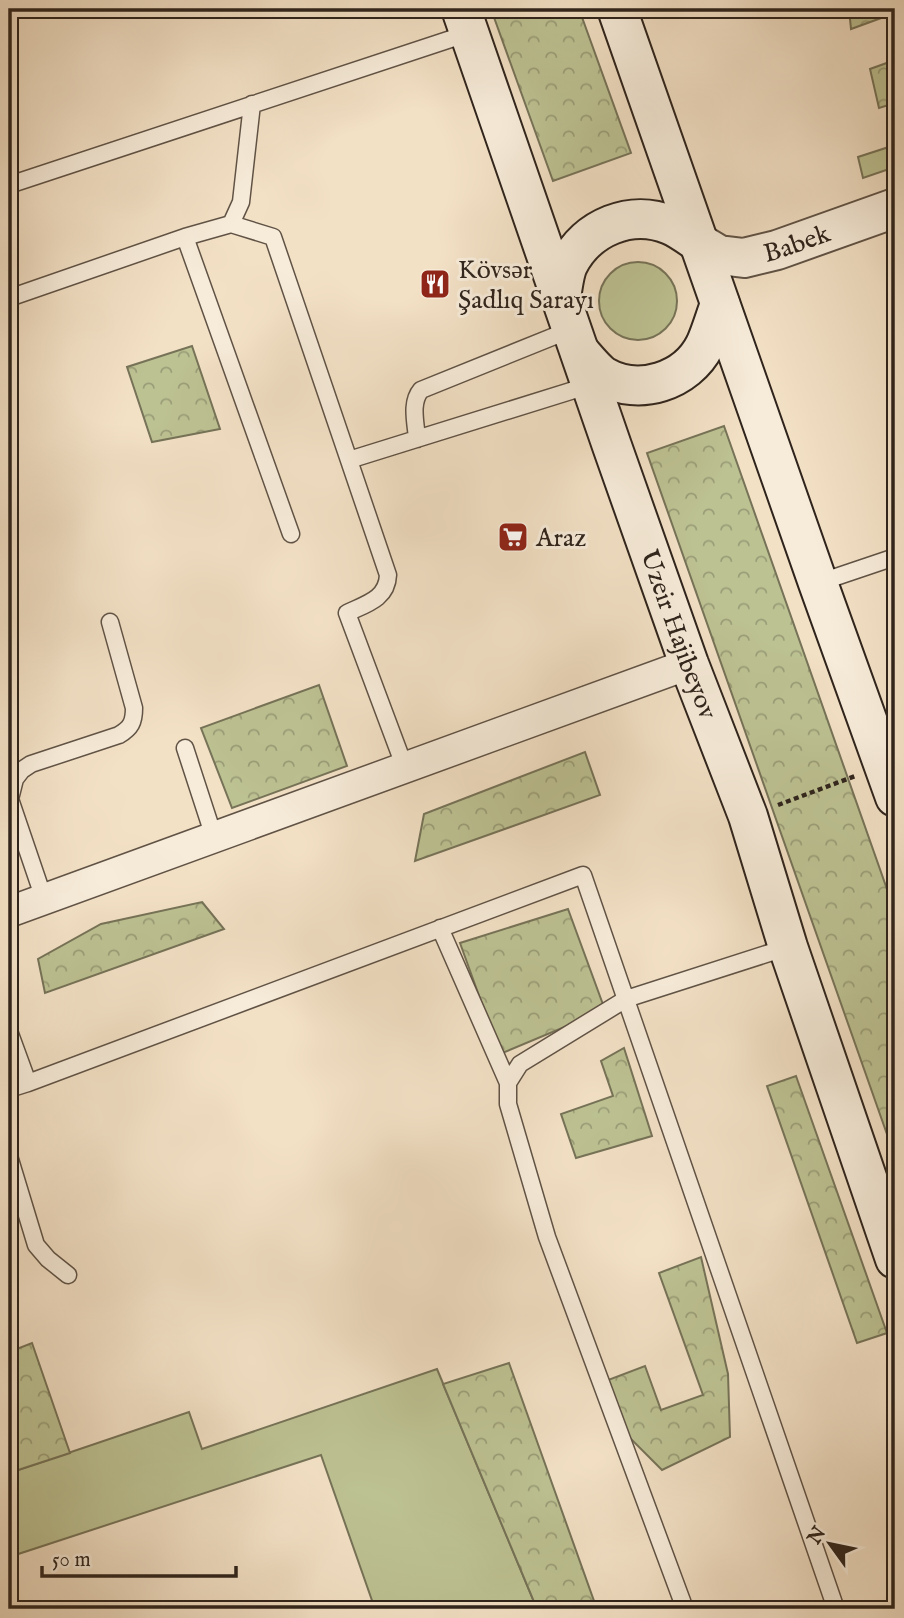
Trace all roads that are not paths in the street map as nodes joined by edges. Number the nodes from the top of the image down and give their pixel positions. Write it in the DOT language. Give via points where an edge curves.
graph roads {
  1 [pos="617,9"];
  2 [pos="465,21"];
  3 [pos="252,104"];
  4 [pos="9,185"];
  5 [pos="895,208"];
  6 [pos="231,224"];
  7 [pos="185,237"];
  8 [pos="699,243"];
  9 [pos="777,250"];
  10 [pos="9,298"];
  11 [pos="720,304"];
  12 [pos="576,341"];
  13 [pos="418,439"];
  14 [pos="349,460"];
  15 [pos="291,534"];
  16 [pos="895,557"];
  17 [pos="818,583"];
  18 [pos="110,622"];
  19 [pos="689,664"];
  20 [pos="185,748"];
  21 [pos="405,768"];
  22 [pos="12,774"];
  23 [pos="890,781"];
  24 [pos="214,837"];
  25 [pos="44,899"];
  26 [pos="9,912"];
  27 [pos="440,928"];
  28 [pos="788,947"];
  29 [pos="626,999"];
  30 [pos="9,1031"];
  31 [pos="28,1083"];
  32 [pos="508,1083"];
  33 [pos="9,1089"];
  34 [pos="9,1156"];
  35 [pos="895,1259"];
  36 [pos="68,1275"];
  37 [pos="685,1609"];
  38 [pos="836,1609"];
  1 -- 8 [label="main road"];
  2 -- 3 [label="lane"];
  2 -- 12 [label="main road, Uzeir Hajibeyov"];
  3 -- 4 [label="lane"];
  3 -- 6 [label="lane" via="241,202"];
  5 -- 9 [label="main road, Babek"];
  6 -- 7 [label="lane"];
  6 -- 14 [label="lane" via="273,237"];
  7 -- 10 [label="lane"];
  7 -- 15 [label="lane"];
  8 -- 9 [label="main road, Babek" via="719,255 744,258"];
  8 -- 11 [label="main road"];
  8 -- 12 [label="main road" via="670,225 640,218 610,224 584,241 567,267"];
  9 -- 11 [label="main road" via="746,267 729,285"];
  11 -- 12 [label="main road" via="704,346 683,372 660,384 626,385 602,375"];
  11 -- 17 [label="main road"];
  12 -- 13 [label="lane"];
  12 -- 13 [label="lane" via="421,390 414,404"];
  12 -- 19 [label="main road, Uzeir Hajibeyov"];
  13 -- 14 [label="lane"];
  14 -- 21 [label="lane" via="388,586 380,596 348,613"];
  16 -- 17 [label="lane"];
  17 -- 23 [label="main road"];
  18 -- 22 [label="lane" via="134,708 130,729"];
  19 -- 21 [label="street"];
  19 -- 28 [label="main road, Uzeir Hajibeyov" via="747,816"];
  20 -- 24 [label="lane"];
  21 -- 24 [label="street"];
  22 -- 25 [label="lane" via="10,799"];
  24 -- 25 [label="street"];
  25 -- 26 [label="street"];
  27 -- 29 [label="lane" via="583,875"];
  27 -- 31 [label="lane"];
  27 -- 32 [label="lane"];
  28 -- 29 [label="lane"];
  28 -- 35 [label="main road, Uzeir Hajibeyov"];
  29 -- 32 [label="lane" via="520,1064"];
  29 -- 38 [label="lane"];
  30 -- 31 [label="lane"];
  31 -- 33 [label="lane"];
  32 -- 37 [label="lane" via="508,1104 547,1237"];
  34 -- 36 [label="lane" via="36,1244"];
}
